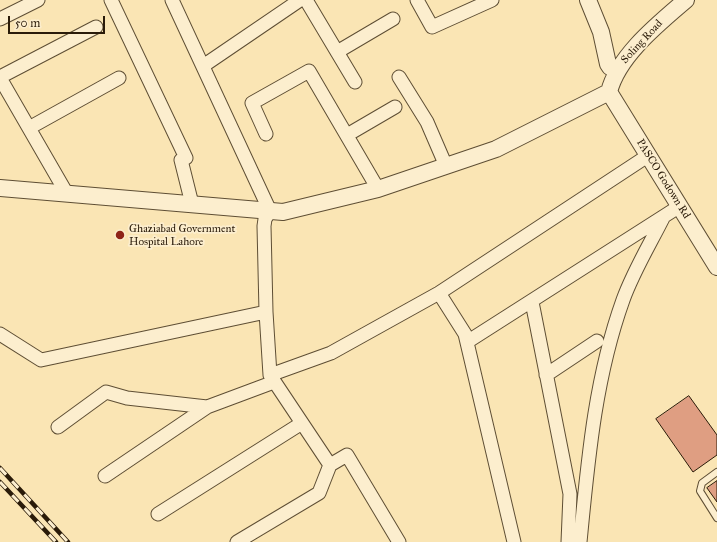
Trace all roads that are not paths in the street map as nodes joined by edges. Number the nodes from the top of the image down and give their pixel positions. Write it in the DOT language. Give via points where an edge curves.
graph roads {
  1 [pos="38,0"];
  2 [pos="111,0"];
  3 [pos="173,0"];
  4 [pos="300,0"];
  5 [pos="306,0"];
  6 [pos="417,0"];
  7 [pos="492,0"];
  8 [pos="588,0"];
  9 [pos="686,0"];
  10 [pos="0,19"];
  11 [pos="394,19"];
  12 [pos="96,27"];
  13 [pos="337,52"];
  14 [pos="203,66"];
  15 [pos="617,71"];
  16 [pos="0,77"];
  17 [pos="400,77"];
  18 [pos="119,78"];
  19 [pos="355,82"];
  20 [pos="610,92"];
  21 [pos="395,107"];
  22 [pos="29,128"];
  23 [pos="266,134"];
  24 [pos="347,135"];
  25 [pos="648,155"];
  26 [pos="446,166"];
  27 [pos="0,188"];
  28 [pos="378,189"];
  29 [pos="67,194"];
  30 [pos="192,204"];
  31 [pos="680,206"];
  32 [pos="270,211"];
  33 [pos="663,218"];
  34 [pos="717,267"];
  35 [pos="439,293"];
  36 [pos="532,302"];
  37 [pos="266,312"];
  38 [pos="0,334"];
  39 [pos="597,340"];
  40 [pos="467,342"];
  41 [pos="546,375"];
  42 [pos="272,379"];
  43 [pos="207,407"];
  44 [pos="302,423"];
  45 [pos="58,427"];
  46 [pos="330,465"];
  47 [pos="717,472"];
  48 [pos="105,476"];
  49 [pos="158,514"];
  50 [pos="717,518"];
  51 [pos="237,542"];
  52 [pos="399,542"];
  53 [pos="514,542"];
  54 [pos="568,542"];
  55 [pos="580,542"];
  1 -- 10 [label="street"];
  2 -- 30 [label="street" via="186,158 180,160"];
  3 -- 14 [label="street"];
  4 -- 14 [label="street"];
  5 -- 13 [label="street"];
  6 -- 7 [label="street" via="432,27"];
  8 -- 15 [label="street" via="601,32 608,64"];
  9 -- 15 [label="street, Soling Road" via="645,38"];
  11 -- 13 [label="street"];
  12 -- 16 [label="street"];
  13 -- 19 [label="street"];
  14 -- 32 [label="street"];
  15 -- 20 [label="street, Soling Road"];
  16 -- 22 [label="street"];
  17 -- 26 [label="street" via="427,122"];
  18 -- 22 [label="street"];
  20 -- 25 [label="street, PASCO Godown Rd"];
  20 -- 26 [label="street" via="496,149"];
  21 -- 24 [label="street"];
  22 -- 29 [label="street"];
  23 -- 24 [label="street" via="252,103 309,71"];
  24 -- 28 [label="street"];
  25 -- 31 [label="street, PASCO Godown Rd"];
  25 -- 35 [label="street"];
  26 -- 28 [label="street"];
  27 -- 29 [label="street"];
  28 -- 32 [label="street" via="283,212"];
  29 -- 30 [label="street"];
  30 -- 32 [label="street"];
  31 -- 33 [label="street"];
  31 -- 34 [label="street, PASCO Godown Rd"];
  32 -- 37 [label="street" via="264,226"];
  33 -- 36 [label="street"];
  33 -- 55 [label="street" via="623,299 607,354 593,417"];
  35 -- 40 [label="street" via="465,334"];
  35 -- 42 [label="street" via="337,350"];
  36 -- 40 [label="street"];
  36 -- 41 [label="street"];
  37 -- 38 [label="street" via="41,360"];
  37 -- 42 [label="street"];
  39 -- 41 [label="street"];
  40 -- 53 [label="street"];
  41 -- 54 [label="street" via="570,494"];
  42 -- 43 [label="street"];
  42 -- 44 [label="street"];
  43 -- 45 [label="street" via="127,398 106,392"];
  43 -- 48 [label="street"];
  44 -- 46 [label="street"];
  44 -- 49 [label="street"];
  46 -- 51 [label="street" via="319,493"];
  46 -- 52 [label="street" via="347,456"];
  47 -- 50 [label="lane" via="702,483 700,491"];
}
